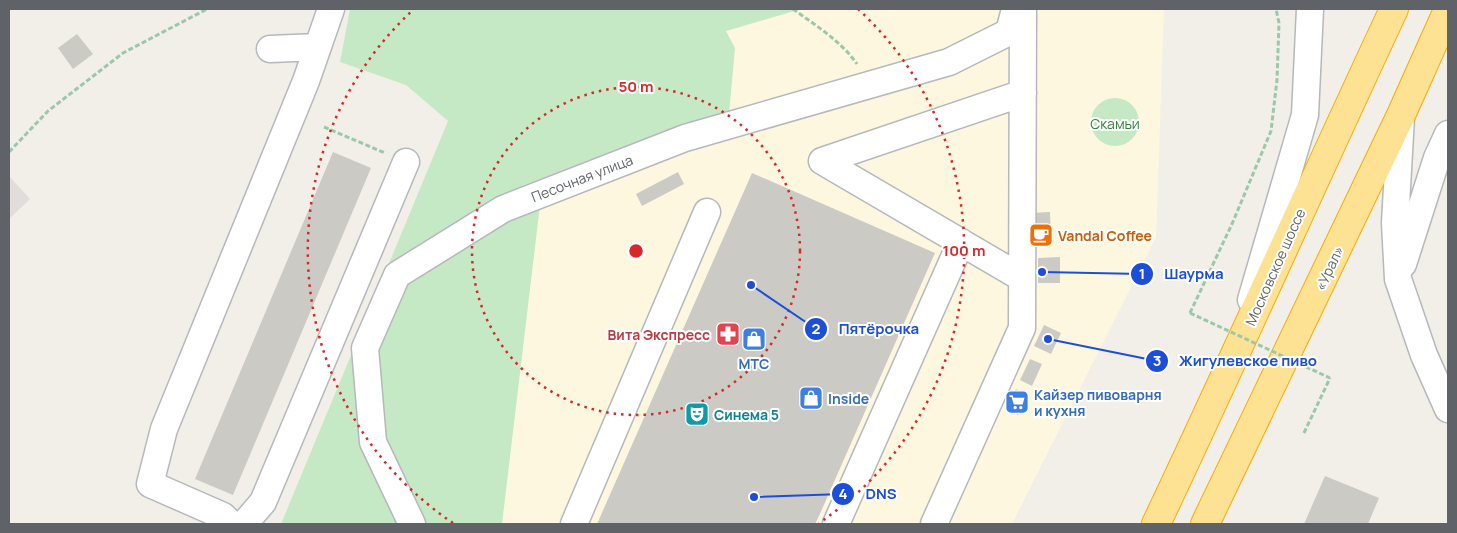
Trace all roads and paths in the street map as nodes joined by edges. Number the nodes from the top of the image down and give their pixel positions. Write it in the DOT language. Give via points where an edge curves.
graph roads {
  1 [pos="207,9"];
  2 [pos="331,9"];
  3 [pos="792,9"];
  4 [pos="1015,9"];
  5 [pos="1023,9"];
  6 [pos="1276,9"];
  7 [pos="1310,9"];
  8 [pos="1394,9"];
  9 [pos="1448,10"];
  10 [pos="318,47"];
  11 [pos="270,49"];
  12 [pos="869,85"];
  13 [pos="1023,93"];
  14 [pos="1401,115"];
  15 [pos="324,127"];
  16 [pos="1448,134"];
  17 [pos="9,152"];
  18 [pos="406,162"];
  19 [pos="707,212"];
  20 [pos="961,242"];
  21 [pos="396,275"];
  22 [pos="1022,278"];
  23 [pos="1398,279"];
  24 [pos="341,316"];
  25 [pos="1231,367"];
  26 [pos="1448,409"];
  27 [pos="1304,432"];
  28 [pos="233,521"];
  29 [pos="412,524"];
  30 [pos="574,524"];
  31 [pos="836,524"];
  32 [pos="934,524"];
  33 [pos="1156,524"];
  34 [pos="1206,524"];
  1 -- 17 [label="path" via="123,53 48,111"];
  2 -- 10 [label="street"];
  3 -- 12 [label="path" via="850,54"];
  4 -- 12 [label="street, Песочная улица" via="1009,32 948,62"];
  5 -- 13 [label="street"];
  6 -- 27 [label="path, bridge" via="1279,23 1277,80 1271,131 1190,313 1330,378"];
  7 -- 25 [label="street" via="1305,114"];
  8 -- 25 [label="highway, Московское шоссе"];
  9 -- 14 [label="highway, «Урал»"];
  10 -- 11 [label="street"];
  10 -- 28 [label="street" via="164,429 150,484"];
  12 -- 21 [label="street, Песочная улица" via="685,138 503,209"];
  13 -- 20 [label="street" via="822,161"];
  13 -- 22 [label="street"];
  14 -- 23 [label="street" via="1395,223"];
  14 -- 34 [label="highway, «Урал»"];
  15 -- 18 [label="path"];
  16 -- 23 [label="street" via="1437,158"];
  18 -- 24 [label="street"];
  19 -- 30 [label="street"];
  20 -- 22 [label="street"];
  20 -- 31 [label="street"];
  21 -- 24 [label="street, Песочная улица"];
  21 -- 29 [label="street" via="365,348 373,442"];
  22 -- 32 [label="street" via="1022,328"];
  23 -- 26 [label="street" via="1424,355"];
  24 -- 28 [label="street" via="263,502"];
  25 -- 33 [label="highway, Московское шоссе"];
}
